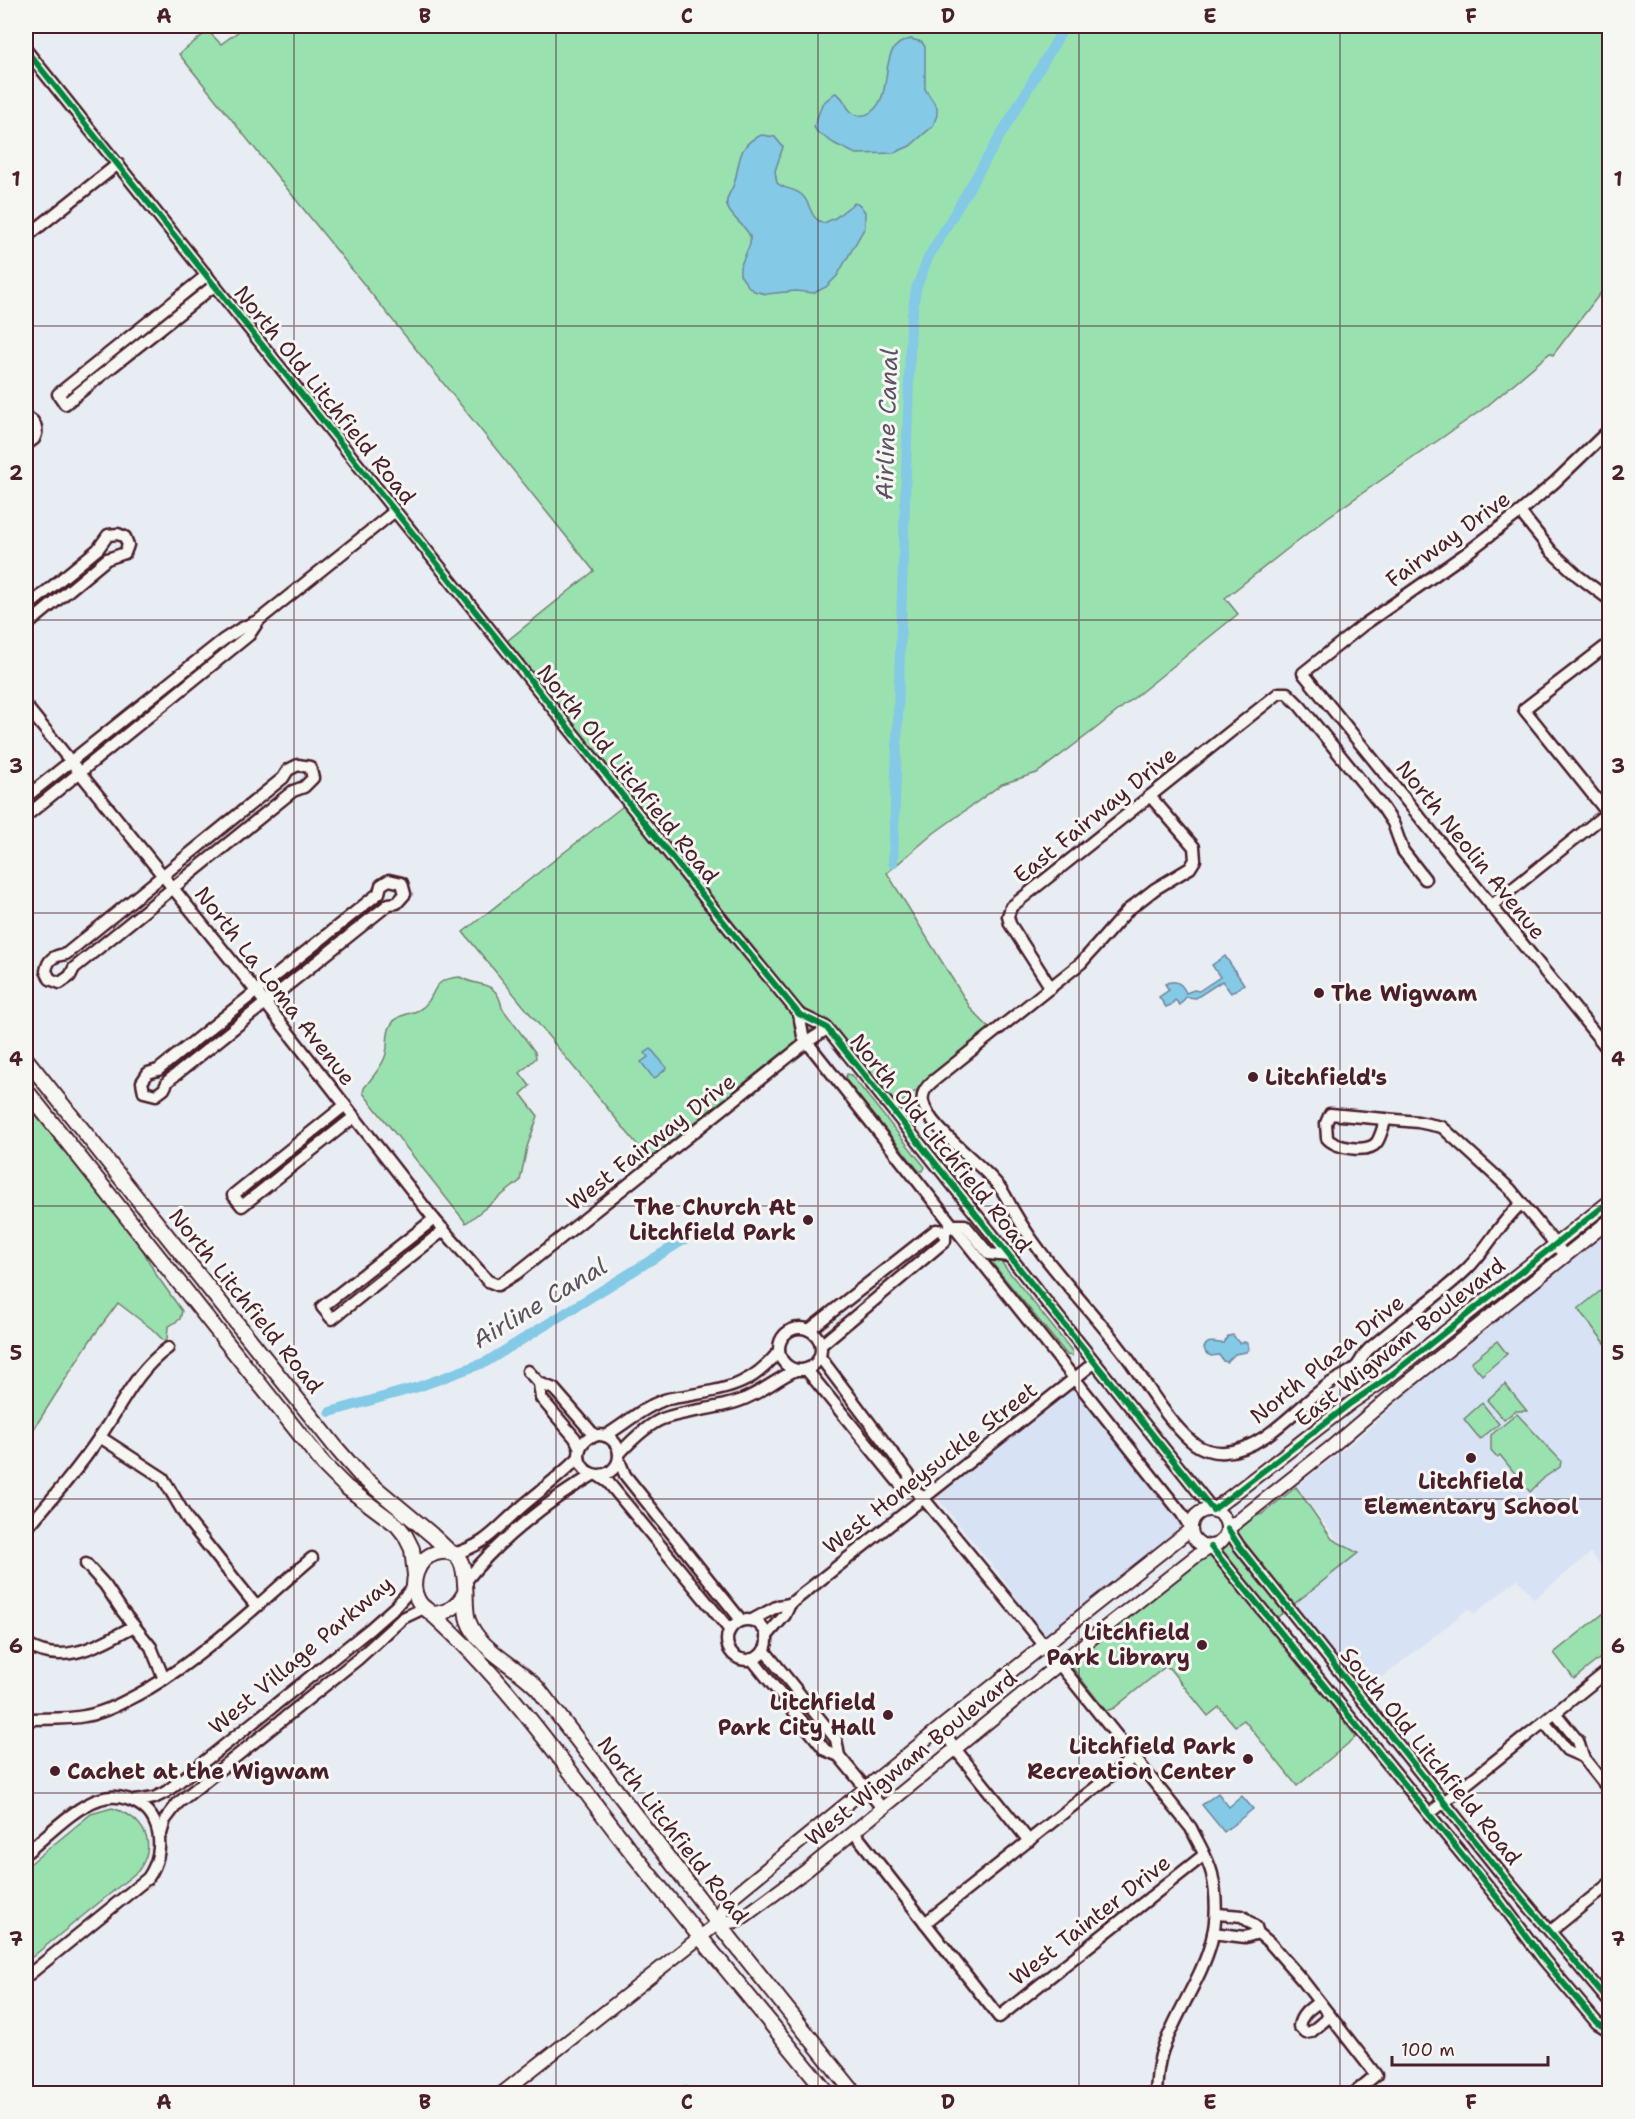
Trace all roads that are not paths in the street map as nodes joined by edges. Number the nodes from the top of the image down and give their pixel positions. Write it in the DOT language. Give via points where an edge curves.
graph roads {
  1 [pos="26,50"];
  2 [pos="118,164"];
  3 [pos="26,237"];
  4 [pos="207,275"];
  5 [pos="215,285"];
  6 [pos="146,323"];
  7 [pos="155,333"];
  8 [pos="101,359"];
  9 [pos="109,369"];
  10 [pos="26,417"];
  11 [pos="1610,429"];
  12 [pos="26,446"];
  13 [pos="394,511"];
  14 [pos="1520,512"];
  15 [pos="52,586"];
  16 [pos="61,597"];
  17 [pos="1610,600"];
  18 [pos="26,608"];
  19 [pos="259,620"];
  20 [pos="26,626"];
  21 [pos="1610,643"];
  22 [pos="1303,673"];
  23 [pos="155,694"];
  24 [pos="164,705"];
  25 [pos="26,706"];
  26 [pos="69,761"];
  27 [pos="79,773"];
  28 [pos="1150,796"];
  29 [pos="26,797"];
  30 [pos="1608,814"];
  31 [pos="26,816"];
  32 [pos="236,817"];
  33 [pos="246,829"];
  34 [pos="163,876"];
  35 [pos="1425,879"];
  36 [pos="172,888"];
  37 [pos="1491,906"];
  38 [pos="102,925"];
  39 [pos="329,932"];
  40 [pos="112,937"];
  41 [pos="339,943"];
  42 [pos="1051,988"];
  43 [pos="256,991"];
  44 [pos="264,1002"];
  45 [pos="799,1014"];
  46 [pos="827,1029"];
  47 [pos="194,1041"];
  48 [pos="807,1042"];
  49 [pos="204,1052"];
  50 [pos="1610,1052"];
  51 [pos="26,1059"];
  52 [pos="26,1090"];
  53 [pos="344,1106"];
  54 [pos="354,1118"];
  55 [pos="1386,1119"];
  56 [pos="287,1152"];
  57 [pos="296,1164"];
  58 [pos="1610,1201"];
  59 [pos="1522,1203"];
  60 [pos="434,1219"];
  61 [pos="1610,1220"];
  62 [pos="949,1228"];
  63 [pos="444,1230"];
  64 [pos="1555,1244"];
  65 [pos="1009,1256"];
  66 [pos="1565,1256"];
  67 [pos="377,1264"];
  68 [pos="387,1275"];
  69 [pos="498,1285"];
  70 [pos="809,1330"];
  71 [pos="821,1345"];
  72 [pos="168,1348"];
  73 [pos="779,1351"];
  74 [pos="820,1357"];
  75 [pos="1094,1363"];
  76 [pos="801,1370"];
  77 [pos="528,1371"];
  78 [pos="1074,1378"];
  79 [pos="538,1383"];
  80 [pos="600,1436"];
  81 [pos="100,1437"];
  82 [pos="579,1453"];
  83 [pos="619,1457"];
  84 [pos="596,1475"];
  85 [pos="910,1485"];
  86 [pos="924,1499"];
  87 [pos="1213,1510"];
  88 [pos="26,1529"];
  89 [pos="1191,1529"];
  90 [pos="1228,1529"];
  91 [pos="1211,1547"];
  92 [pos="452,1554"];
  93 [pos="312,1558"];
  94 [pos="86,1564"];
  95 [pos="415,1580"];
  96 [pos="465,1587"];
  97 [pos="790,1604"];
  98 [pos="256,1606"];
  99 [pos="428,1611"];
  100 [pos="747,1620"];
  101 [pos="134,1626"];
  102 [pos="729,1629"];
  103 [pos="766,1637"];
  104 [pos="26,1644"];
  105 [pos="1047,1648"];
  106 [pos="765,1650"];
  107 [pos="752,1659"];
  108 [pos="1059,1664"];
  109 [pos="1610,1669"];
  110 [pos="164,1679"];
  111 [pos="1555,1713"];
  112 [pos="26,1719"];
  113 [pos="1544,1722"];
  114 [pos="941,1727"];
  115 [pos="956,1750"];
  116 [pos="213,1755"];
  117 [pos="839,1756"];
  118 [pos="1134,1757"];
  119 [pos="1583,1757"];
  120 [pos="223,1767"];
  121 [pos="866,1788"];
  122 [pos="1610,1791"];
  123 [pos="135,1802"];
  124 [pos="1443,1802"];
  125 [pos="883,1809"];
  126 [pos="1429,1814"];
  127 [pos="854,1833"];
  128 [pos="161,1838"];
  129 [pos="1029,1841"];
  130 [pos="26,1853"];
  131 [pos="1204,1855"];
  132 [pos="1610,1883"];
  133 [pos="1217,1914"];
  134 [pos="718,1923"];
  135 [pos="925,1923"];
  136 [pos="1551,1931"];
  137 [pos="1213,1933"];
  138 [pos="1258,1933"];
  139 [pos="700,1937"];
  140 [pos="26,1977"];
  141 [pos="1319,2002"];
  142 [pos="1610,2003"];
  143 [pos="1330,2016"];
  144 [pos="1610,2031"];
  145 [pos="501,2094"];
  146 [pos="828,2094"];
  147 [pos="855,2094"];
  148 [pos="1156,2094"];
  149 [pos="1353,2094"];
  1 -- 2 [label="street, North Old Litchfield Road"];
  2 -- 3 [label="street"];
  2 -- 4 [label="street, North Old Litchfield Road"];
  4 -- 5 [label="street, North Old Litchfield Road"];
  4 -- 6 [label="street"];
  5 -- 7 [label="street"];
  5 -- 13 [label="street, North Old Litchfield Road"];
  6 -- 7 [label="street"];
  6 -- 8 [label="street"];
  7 -- 9 [label="street"];
  8 -- 9 [label="street"];
  8 -- 9 [label="street" via="58,394 65,404"];
  10 -- 12 [label="street" via="37,430 34,440"];
  11 -- 14 [label="street, Fairway Drive"];
  13 -- 19 [label="street"];
  13 -- 45 [label="street, North Old Litchfield Road"];
  14 -- 17 [label="street" via="1552,552"];
  14 -- 22 [label="street, Fairway Drive"];
  15 -- 16 [label="street"];
  15 -- 16 [label="street" via="98,549 108,535 125,537 128,545 124,553 107,559"];
  15 -- 18 [label="street"];
  16 -- 20 [label="street"];
  19 -- 23 [label="street" via="223,640"];
  19 -- 24 [label="street" via="249,635"];
  21 -- 30 [label="street" via="1524,709"];
  22 -- 37 [label="street, North Neolin Avenue"];
  23 -- 24 [label="street"];
  23 -- 26 [label="street"];
  24 -- 27 [label="street"];
  25 -- 26 [label="street, North La Loma Avenue"];
  26 -- 27 [label="street, North La Loma Avenue"];
  26 -- 29 [label="street"];
  27 -- 31 [label="street"];
  27 -- 34 [label="street, North La Loma Avenue"];
  28 -- 35 [label="street, East Fairway Drive" via="1277,694 1287,693 1391,820 1401,848"];
  28 -- 42 [label="street, East Fairway Drive" via="1010,910 1010,924"];
  28 -- 42 [label="street" via="1192,845 1194,863 1128,910 1091,954"];
  30 -- 37 [label="street"];
  32 -- 33 [label="street"];
  32 -- 33 [label="street" via="288,770 298,765 310,767 313,778 304,787 293,791"];
  32 -- 34 [label="street"];
  33 -- 36 [label="street"];
  34 -- 36 [label="street, North La Loma Avenue"];
  34 -- 38 [label="street"];
  36 -- 40 [label="street"];
  36 -- 43 [label="street, North La Loma Avenue"];
  37 -- 50 [label="street, North Neolin Avenue"];
  38 -- 40 [label="street"];
  38 -- 40 [label="street" via="66,954 55,955 47,963 50,979 60,983"];
  39 -- 41 [label="street"];
  39 -- 41 [label="street" via="379,893 381,885 389,880 402,884 405,894 397,903 388,904"];
  39 -- 43 [label="street"];
  41 -- 44 [label="street"];
  42 -- 59 [label="street, North Plaza Drive" via="932,1082 923,1099 943,1131 1002,1189 1028,1236 1103,1325 1191,1441 1202,1448 1217,1452 1259,1441 1323,1388 1356,1367 1367,1350 1476,1260"];
  43 -- 44 [label="street, North La Loma Avenue"];
  43 -- 47 [label="street"];
  44 -- 49 [label="street"];
  44 -- 53 [label="street, North La Loma Avenue"];
  45 -- 46 [label="street, North Old Litchfield Road"];
  45 -- 48 [label="street, North Old Litchfield Road"];
  46 -- 48 [label="street, West Fairway Drive"];
  46 -- 65 [label="street, North Old Litchfield Road"];
  47 -- 49 [label="street"];
  47 -- 49 [label="street" via="144,1077 144,1092 156,1095 168,1080"];
  48 -- 62 [label="street, North Old Litchfield Road"];
  48 -- 69 [label="street, West Fairway Drive"];
  51 -- 92 [label="main road, North Litchfield Road" via="360,1475"];
  52 -- 95 [label="main road, North Litchfield Road" via="324,1464 346,1487 405,1534 412,1549"];
  53 -- 54 [label="street, North La Loma Avenue"];
  53 -- 56 [label="street"];
  54 -- 57 [label="street"];
  54 -- 60 [label="street, North La Loma Avenue"];
  55 -- 55 [label="street" via="1330,1114 1326,1134 1335,1145 1366,1148 1377,1142"];
  55 -- 59 [label="street" via="1442,1127"];
  56 -- 57 [label="street"];
  56 -- 57 [label="street" via="233,1195 242,1206"];
  58 -- 64 [label="street, East Wigwam Boulevard"];
  59 -- 64 [label="street"];
  60 -- 63 [label="street, North La Loma Avenue"];
  60 -- 67 [label="street"];
  61 -- 66 [label="street, East Wigwam Boulevard"];
  62 -- 65 [label="street" via="965,1225 989,1254"];
  62 -- 70 [label="street" via="936,1230"];
  62 -- 71 [label="street" via="945,1241"];
  62 -- 78 [label="street, North Old Litchfield Road"];
  63 -- 68 [label="street"];
  63 -- 69 [label="street, North La Loma Avenue" via="483,1276"];
  64 -- 66 [label="street"];
  64 -- 87 [label="street, East Wigwam Boulevard"];
  65 -- 75 [label="street, North Old Litchfield Road"];
  66 -- 90 [label="street, East Wigwam Boulevard"];
  67 -- 68 [label="street"];
  67 -- 68 [label="street" via="322,1307 332,1318"];
  70 -- 71 [label="street"];
  70 -- 73 [label="street" via="800,1328 787,1333"];
  71 -- 74 [label="street"];
  72 -- 81 [label="street" via="141,1372"];
  73 -- 76 [label="street" via="784,1363"];
  73 -- 80 [label="street" via="769,1365 744,1382 666,1400"];
  74 -- 76 [label="street" via="815,1365"];
  74 -- 85 [label="street" via="909,1474"];
  75 -- 78 [label="street, West Honeysuckle Street"];
  75 -- 87 [label="street, North Old Litchfield Road"];
  76 -- 83 [label="street" via="782,1376 742,1401 660,1420 632,1440"];
  76 -- 85 [label="street" via="899,1483"];
  77 -- 79 [label="street"];
  78 -- 86 [label="street, West Honeysuckle Street"];
  78 -- 89 [label="street, North Old Litchfield Road"];
  79 -- 80 [label="street" via="554,1389"];
  79 -- 82 [label="street" via="542,1398 575,1438"];
  80 -- 82 [label="street" via="583,1442"];
  80 -- 83 [label="street" via="614,1442"];
  81 -- 88 [label="street"];
  81 -- 98 [label="street" via="164,1478 189,1522"];
  82 -- 84 [label="street" via="582,1467"];
  82 -- 92 [label="street" via="563,1473 489,1538 472,1549"];
  83 -- 84 [label="street" via="611,1471"];
  83 -- 100 [label="street" via="624,1475"];
  84 -- 96 [label="street" via="576,1484 507,1538 479,1564"];
  84 -- 102 [label="street" via="608,1482"];
  85 -- 86 [label="street"];
  86 -- 97 [label="street, West Honeysuckle Street"];
  86 -- 105 [label="street"];
  87 -- 89 [label="street" via="1197,1514"];
  87 -- 90 [label="street" via="1224,1517"];
  89 -- 91 [label="street" via="1199,1544"];
  89 -- 105 [label="street, West Wigwam Boulevard"];
  90 -- 91 [label="street" via="1221,1543"];
  90 -- 124 [label="street, South Old Litchfield Road"];
  91 -- 108 [label="street, West Wigwam Boulevard"];
  91 -- 126 [label="street, South Old Litchfield Road"];
  92 -- 95 [label="main road" via="430,1555"];
  92 -- 96 [label="main road" via="464,1567"];
  93 -- 98 [label="street"];
  94 -- 101 [label="street"];
  95 -- 99 [label="main road" via="418,1601"];
  95 -- 116 [label="street, West Village Parkway" via="395,1607 370,1629"];
  96 -- 99 [label="main road" via="459,1603 451,1610 442,1614"];
  96 -- 134 [label="main road, North Litchfield Road" via="467,1617 479,1640 539,1690"];
  97 -- 100 [label="street, West Honeysuckle Street"];
  97 -- 103 [label="street, West Honeysuckle Street"];
  98 -- 110 [label="street" via="241,1622"];
  99 -- 120 [label="street, West Village Parkway" via="403,1618"];
  99 -- 139 [label="main road, North Litchfield Road" via="488,1671"];
  100 -- 102 [label="street"];
  100 -- 103 [label="street" via="762,1627"];
  101 -- 104 [label="street" via="69,1654 49,1654"];
  101 -- 110 [label="street" via="151,1647"];
  102 -- 107 [label="street" via="726,1638 730,1652 738,1658"];
  103 -- 106 [label="street"];
  105 -- 108 [label="street"];
  105 -- 114 [label="street, West Wigwam Boulevard"];
  106 -- 107 [label="street"];
  106 -- 117 [label="street" via="836,1739"];
  107 -- 117 [label="street" via="825,1750"];
  108 -- 115 [label="street, West Wigwam Boulevard"];
  108 -- 118 [label="street"];
  109 -- 111 [label="street"];
  110 -- 112 [label="street" via="122,1703 84,1716"];
  111 -- 113 [label="street"];
  111 -- 119 [label="street" via="1578,1741"];
  113 -- 119 [label="street" via="1567,1750"];
  113 -- 124 [label="street"];
  114 -- 115 [label="street"];
  114 -- 121 [label="street, West Wigwam Boulevard"];
  115 -- 125 [label="street, West Wigwam Boulevard"];
  115 -- 129 [label="street"];
  116 -- 120 [label="street, West Village Parkway"];
  116 -- 123 [label="street, West Village Parkway" via="166,1792"];
  117 -- 121 [label="street"];
  118 -- 129 [label="street"];
  118 -- 131 [label="street" via="1191,1828"];
  119 -- 122 [label="street"];
  120 -- 128 [label="street, West Village Parkway" via="170,1810"];
  121 -- 125 [label="street"];
  121 -- 134 [label="street, West Wigwam Boulevard" via="726,1902"];
  123 -- 128 [label="street" via="157,1825"];
  123 -- 130 [label="street, West Village Parkway" via="118,1796 84,1806"];
  124 -- 126 [label="street"];
  124 -- 136 [label="street, South Old Litchfield Road"];
  125 -- 127 [label="street, West Wigwam Boulevard"];
  126 -- 144 [label="street, South Old Litchfield Road" via="1544,1960 1597,2023"];
  127 -- 134 [label="street, West Wigwam Boulevard" via="738,1921"];
  127 -- 135 [label="street"];
  128 -- 140 [label="street, West Village Parkway" via="155,1869 148,1878"];
  129 -- 135 [label="street"];
  131 -- 133 [label="street" via="1212,1873"];
  131 -- 135 [label="street, West Tainter Drive" via="999,2017"];
  132 -- 136 [label="street"];
  133 -- 137 [label="street"];
  133 -- 138 [label="street" via="1242,1916"];
  134 -- 139 [label="street, West Wigwam Boulevard"];
  134 -- 147 [label="main road, North Litchfield Road"];
  136 -- 142 [label="street, South Old Litchfield Road"];
  137 -- 138 [label="street" via="1245,1937"];
  137 -- 148 [label="street" via="1203,1969 1164,2045"];
  138 -- 141 [label="street"];
  139 -- 145 [label="street, West Wigwam Boulevard"];
  139 -- 146 [label="main road, North Litchfield Road"];
  141 -- 143 [label="street"];
  141 -- 143 [label="street" via="1304,2014 1299,2026 1311,2032"];
  143 -- 149 [label="street" via="1376,2075"];
}
